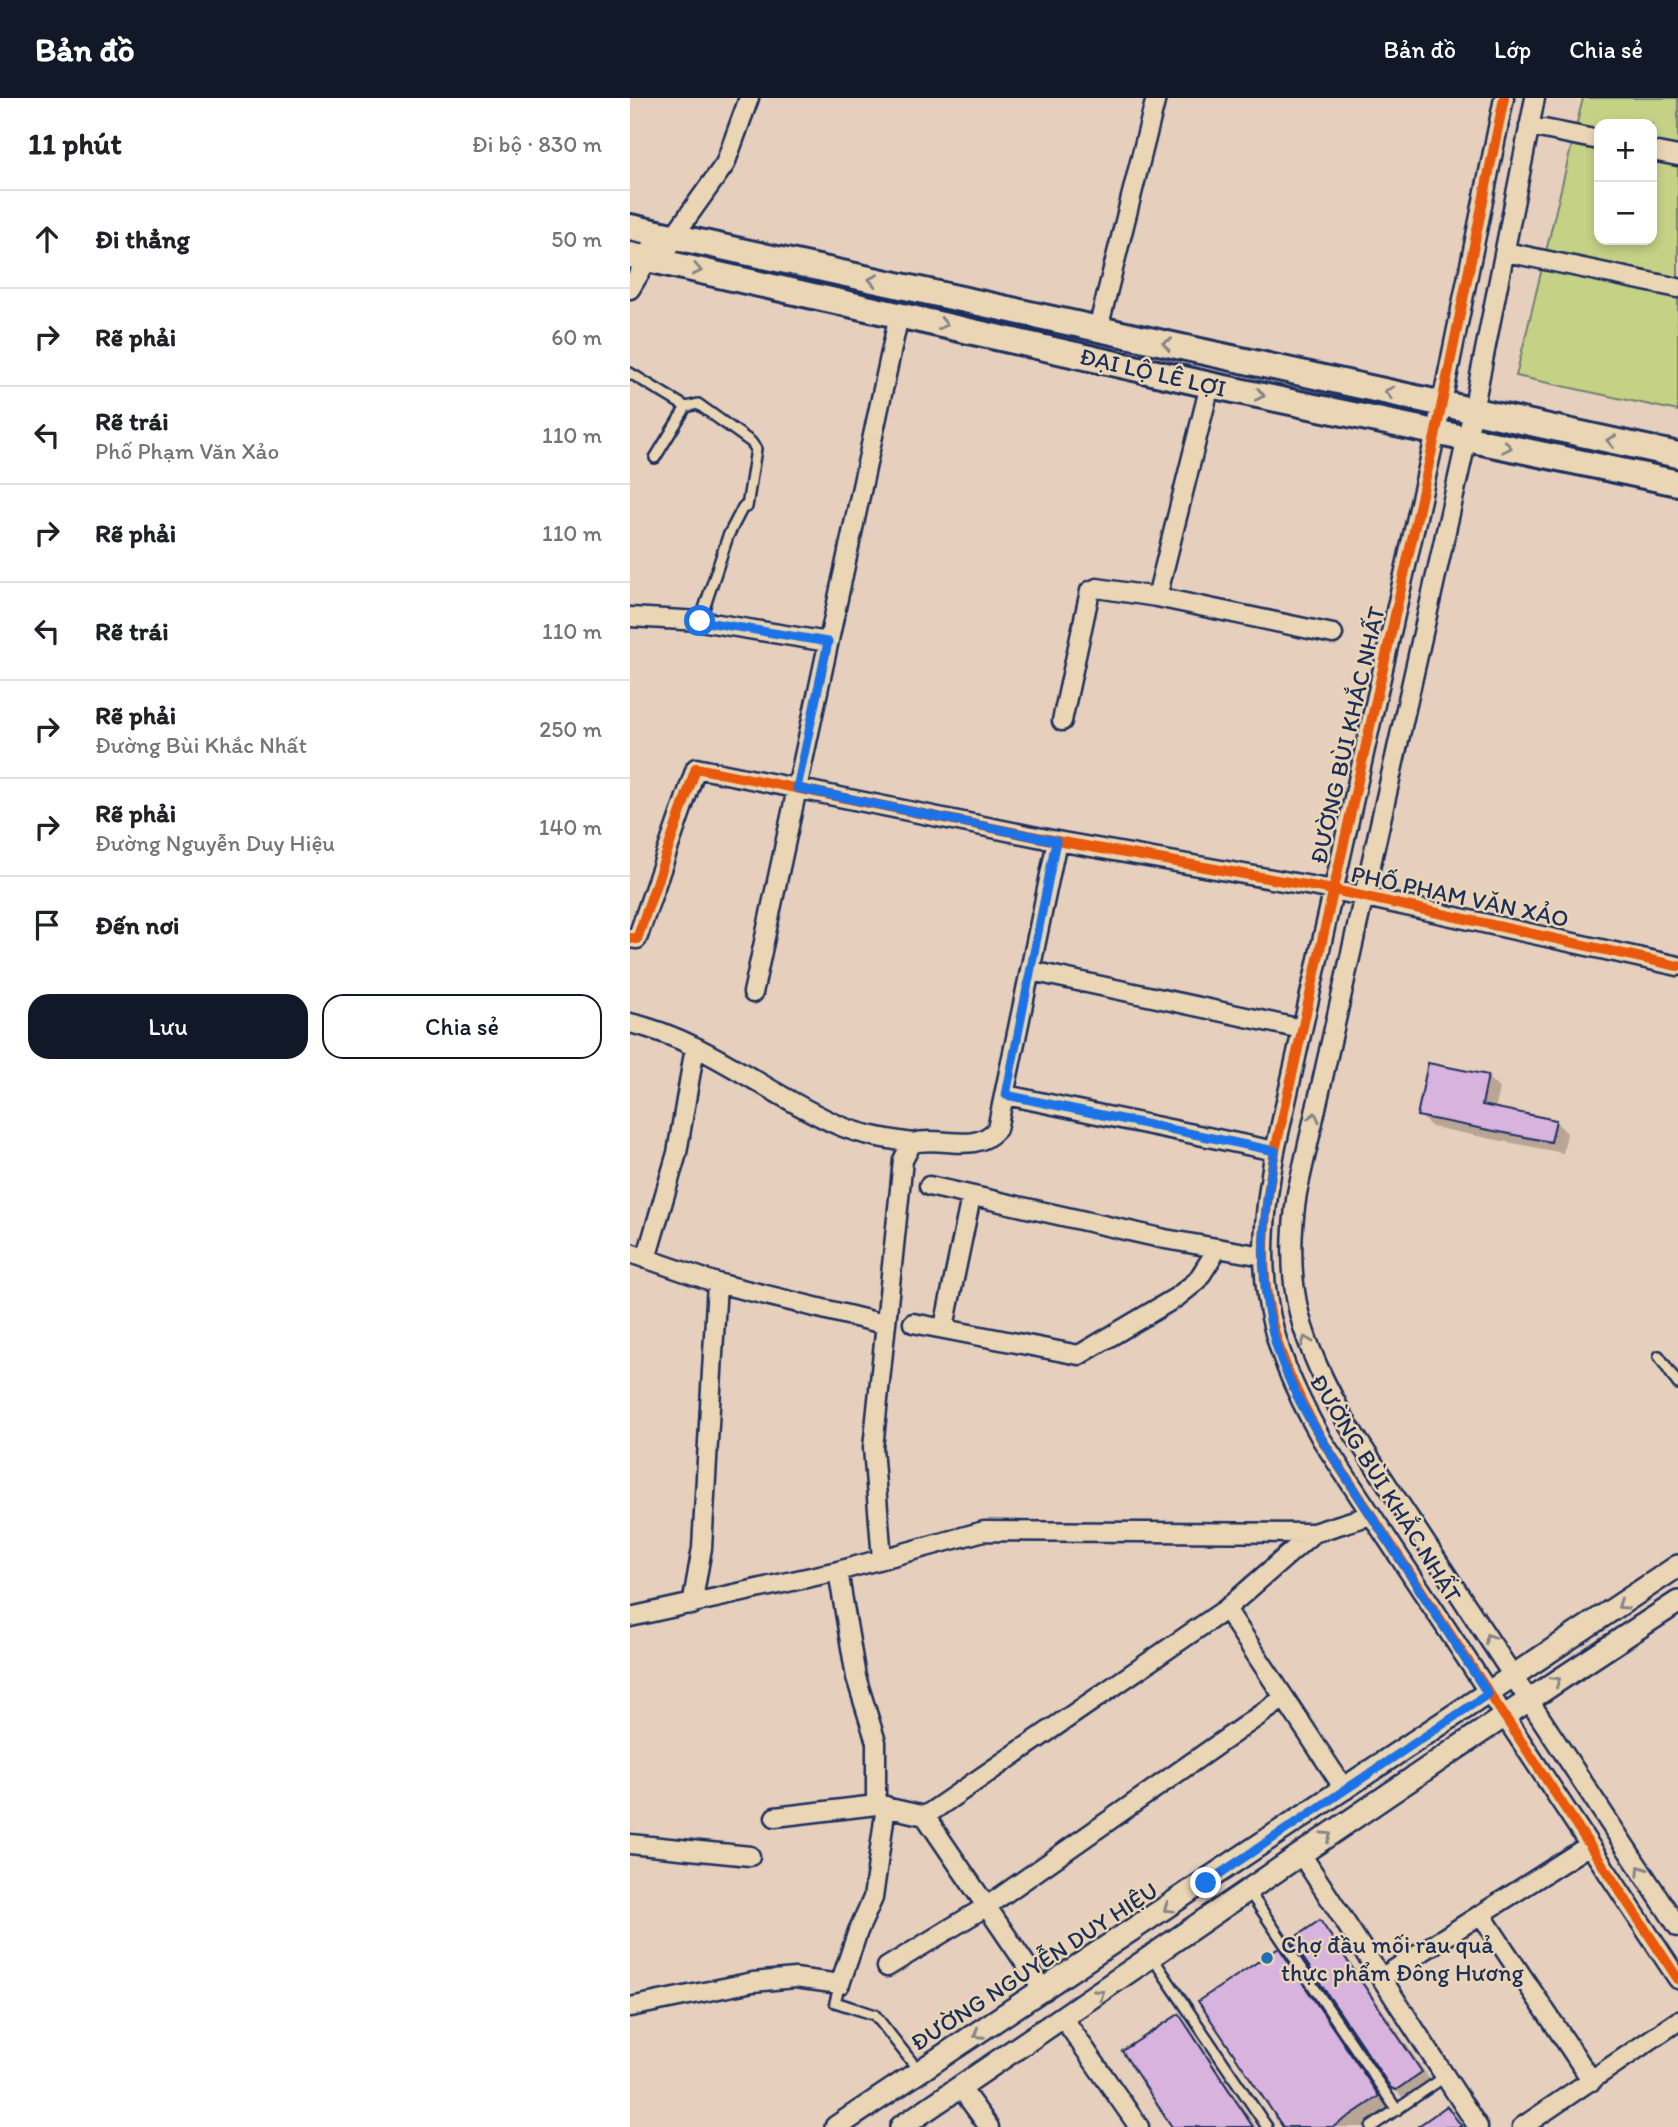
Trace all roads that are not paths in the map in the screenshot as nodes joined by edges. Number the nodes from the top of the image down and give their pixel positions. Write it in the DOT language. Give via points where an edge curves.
graph roads {
  1 [pos="748,98"];
  2 [pos="1156,98"];
  3 [pos="1504,98"];
  4 [pos="1535,98"];
  5 [pos="1529,126"];
  6 [pos="1594,139"];
  7 [pos="1657,152"];
  8 [pos="1678,156"];
  9 [pos="630,227"];
  10 [pos="665,235"];
  11 [pos="1506,252"];
  12 [pos="647,259"];
  13 [pos="1678,288"];
  14 [pos="630,289"];
  15 [pos="899,315"];
  16 [pos="1098,329"];
  17 [pos="630,373"];
  18 [pos="1210,385"];
  19 [pos="1442,404"];
  20 [pos="686,407"];
  21 [pos="1473,411"];
  22 [pos="1436,432"];
  23 [pos="1466,439"];
  24 [pos="1678,455"];
  25 [pos="654,458"];
  26 [pos="1678,483"];
  27 [pos="1157,597"];
  28 [pos="630,617"];
  29 [pos="700,621"];
  30 [pos="1333,634"];
  31 [pos="828,642"];
  32 [pos="1062,721"];
  33 [pos="797,788"];
  34 [pos="1056,841"];
  35 [pos="1334,890"];
  36 [pos="1364,896"];
  37 [pos="630,938"];
  38 [pos="1678,966"];
  39 [pos="1031,971"];
  40 [pos="753,993"];
  41 [pos="630,1023"];
  42 [pos="1303,1029"];
  43 [pos="695,1047"];
  44 [pos="1006,1095"];
  45 [pos="912,1143"];
  46 [pos="1275,1151"];
  47 [pos="929,1186"];
  48 [pos="971,1197"];
  49 [pos="1218,1248"];
  50 [pos="1263,1256"];
  51 [pos="635,1258"];
  52 [pos="717,1283"];
  53 [pos="913,1322"];
  54 [pos="884,1324"];
  55 [pos="944,1327"];
  56 [pos="1659,1356"];
  57 [pos="1678,1384"];
  58 [pos="1371,1515"];
  59 [pos="1313,1533"];
  60 [pos="882,1559"];
  61 [pos="1678,1566"];
  62 [pos="838,1571"];
  63 [pos="1678,1602"];
  64 [pos="692,1605"];
  65 [pos="1226,1609"];
  66 [pos="630,1617"];
  67 [pos="1514,1677"];
  68 [pos="1488,1694"];
  69 [pos="1284,1698"];
  70 [pos="1528,1699"];
  71 [pos="1502,1716"];
  72 [pos="1345,1790"];
  73 [pos="881,1805"];
  74 [pos="925,1816"];
  75 [pos="775,1817"];
  76 [pos="630,1844"];
  77 [pos="1588,1846"];
  78 [pos="1301,1854"];
  79 [pos="750,1856"];
  80 [pos="1248,1891"];
  81 [pos="987,1906"];
  82 [pos="1482,1916"];
  83 [pos="1678,1927"];
  84 [pos="1152,1957"];
  85 [pos="887,1967"];
  86 [pos="1381,1978"];
  87 [pos="1678,1979"];
  88 [pos="839,1984"];
  89 [pos="1044,1991"];
  90 [pos="630,2007"];
  91 [pos="1064,2019"];
  92 [pos="1678,2021"];
  93 [pos="920,2072"];
  94 [pos="1446,2077"];
  95 [pos="1592,2081"];
  96 [pos="960,2087"];
  97 [pos="1396,2109"];
  98 [pos="836,2127"];
  99 [pos="901,2127"];
  100 [pos="989,2127"];
  101 [pos="1139,2127"];
  102 [pos="1267,2127"];
  103 [pos="1371,2127"];
  104 [pos="1478,2127"];
  105 [pos="1522,2127"];
  1 -- 10 [label="street" via="725,164"];
  2 -- 16 [label="street"];
  3 -- 19 [label="street, ĐƯỜNG BÙI KHẮC NHẤT"];
  4 -- 5 [label="street, ĐƯỜNG BÙI KHẮC NHẤT"];
  5 -- 6 [label="street"];
  5 -- 11 [label="street, ĐƯỜNG BÙI KHẮC NHẤT"];
  7 -- 8 [label="street"];
  9 -- 10 [label="main road, ĐẠI LỘ LÊ LỢI"];
  10 -- 12 [label="street"];
  16 -- 10 [label="main road, ĐẠI LỘ LÊ LỢI, one-way"];
  11 -- 13 [label="street"];
  11 -- 21 [label="street, ĐƯỜNG BÙI KHẮC NHẤT"];
  12 -- 14 [label="street"];
  12 -- 15 [label="main road, ĐẠI LỘ LÊ LỢI, one-way"];
  15 -- 18 [label="main road, ĐẠI LỘ LÊ LỢI, one-way"];
  15 -- 31 [label="street"];
  19 -- 16 [label="main road, ĐẠI LỘ LÊ LỢI, one-way"];
  17 -- 20 [label="lane"];
  18 -- 22 [label="main road, ĐẠI LỘ LÊ LỢI, one-way"];
  18 -- 27 [label="street"];
  19 -- 21 [label="main road, ĐẠI LỘ LÊ LỢI"];
  19 -- 22 [label="street, ĐƯỜNG BÙI KHẮC NHẤT"];
  20 -- 25 [label="lane"];
  20 -- 29 [label="lane" via="698,404 751,442 757,458 747,506 728,537"];
  21 -- 23 [label="street, ĐƯỜNG BÙI KHẮC NHẤT"];
  24 -- 21 [label="main road, ĐẠI LỘ LÊ LỢI, one-way"];
  22 -- 23 [label="main road, ĐẠI LỘ LÊ LỢI"];
  22 -- 35 [label="street, ĐƯỜNG BÙI KHẮC NHẤT"];
  23 -- 26 [label="main road, ĐẠI LỘ LÊ LỢI, one-way"];
  23 -- 36 [label="street, ĐƯỜNG BÙI KHẮC NHẤT"];
  27 -- 30 [label="street"];
  27 -- 32 [label="street" via="1091,589"];
  28 -- 29 [label="street"];
  29 -- 31 [label="street"];
  31 -- 33 [label="street"];
  33 -- 34 [label="street, PHỐ PHẠM VĂN XẢO"];
  33 -- 37 [label="street, PHỐ PHẠM VĂN XẢO" via="696,768 637,939"];
  33 -- 40 [label="street"];
  34 -- 35 [label="street, PHỐ PHẠM VĂN XẢO"];
  34 -- 39 [label="street"];
  35 -- 36 [label="street, PHỐ PHẠM VĂN XẢO"];
  35 -- 42 [label="street, ĐƯỜNG BÙI KHẮC NHẤT"];
  36 -- 38 [label="street, PHỐ PHẠM VĂN XẢO"];
  67 -- 36 [label="street, ĐƯỜNG BÙI KHẮC NHẤT, one-way" via="1348,1425 1318,1372 1300,1323 1290,1235"];
  39 -- 42 [label="street"];
  39 -- 44 [label="street"];
  41 -- 43 [label="street"];
  42 -- 46 [label="street, ĐƯỜNG BÙI KHẮC NHẤT"];
  43 -- 45 [label="street" via="841,1127"];
  43 -- 51 [label="street" via="677,1153"];
  44 -- 45 [label="street" via="998,1129 987,1140"];
  44 -- 46 [label="street"];
  45 -- 54 [label="street" via="903,1160"];
  46 -- 50 [label="street, ĐƯỜNG BÙI KHẮC NHẤT"];
  47 -- 48 [label="street"];
  48 -- 49 [label="street"];
  48 -- 55 [label="street"];
  49 -- 50 [label="street"];
  49 -- 55 [label="street" via="1197,1281 1177,1297 1079,1355"];
  50 -- 58 [label="street, ĐƯỜNG BÙI KHẮC NHẤT" via="1271,1326 1293,1388"];
  51 -- 52 [label="street"];
  52 -- 54 [label="street"];
  52 -- 64 [label="street" via="702,1548"];
  53 -- 55 [label="street"];
  54 -- 60 [label="street" via="873,1448"];
  56 -- 57 [label="lane"];
  58 -- 59 [label="street"];
  58 -- 68 [label="street, ĐƯỜNG BÙI KHẮC NHẤT"];
  59 -- 60 [label="street" via="1004,1529"];
  59 -- 65 [label="street"];
  60 -- 62 [label="street"];
  61 -- 67 [label="street, ĐƯỜNG NGUYỄN DUY HIỆU, one-way"];
  62 -- 64 [label="street"];
  62 -- 73 [label="street" via="856,1677 876,1742"];
  70 -- 63 [label="street, one-way"];
  64 -- 66 [label="street"];
  65 -- 69 [label="street"];
  65 -- 74 [label="street"];
  67 -- 68 [label="street, ĐƯỜNG NGUYỄN DUY HIỆU"];
  67 -- 70 [label="street, ĐƯỜNG BÙI KHẮC NHẤT"];
  68 -- 71 [label="street, ĐƯỜNG BÙI KHẮC NHẤT"];
  68 -- 72 [label="street, ĐƯỜNG NGUYỄN DUY HIỆU"];
  69 -- 72 [label="street"];
  69 -- 81 [label="street"];
  70 -- 71 [label="street"];
  83 -- 70 [label="street, ĐƯỜNG BÙI KHẮC NHẤT, one-way"];
  71 -- 77 [label="street, ĐƯỜNG BÙI KHẮC NHẤT"];
  78 -- 71 [label="street, one-way"];
  72 -- 89 [label="street, ĐƯỜNG NGUYỄN DUY HIỆU, one-way"];
  73 -- 74 [label="street"];
  73 -- 75 [label="street"];
  73 -- 88 [label="street" via="873,1898"];
  74 -- 81 [label="street"];
  76 -- 79 [label="street"];
  77 -- 82 [label="street"];
  77 -- 87 [label="street, ĐƯỜNG BÙI KHẮC NHẤT"];
  78 -- 80 [label="street"];
  78 -- 86 [label="street"];
  80 -- 84 [label="street"];
  80 -- 97 [label="lane"];
  81 -- 85 [label="street"];
  81 -- 89 [label="street"];
  82 -- 86 [label="street"];
  82 -- 95 [label="street"];
  91 -- 84 [label="street, one-way"];
  84 -- 102 [label="lane"];
  86 -- 94 [label="street"];
  88 -- 90 [label="street" via="795,1978 753,1982"];
  88 -- 93 [label="lane" via="835,2002 875,2015"];
  89 -- 91 [label="street"];
  89 -- 93 [label="street, ĐƯỜNG NGUYỄN DUY HIỆU, one-way"];
  91 -- 96 [label="street"];
  91 -- 101 [label="street"];
  92 -- 95 [label="street"];
  93 -- 98 [label="street, ĐƯỜNG NGUYỄN DUY HIỆU"];
  94 -- 97 [label="lane"];
  94 -- 104 [label="street"];
  95 -- 105 [label="street"];
  96 -- 99 [label="street"];
  96 -- 100 [label="street"];
  97 -- 103 [label="lane"];
}
